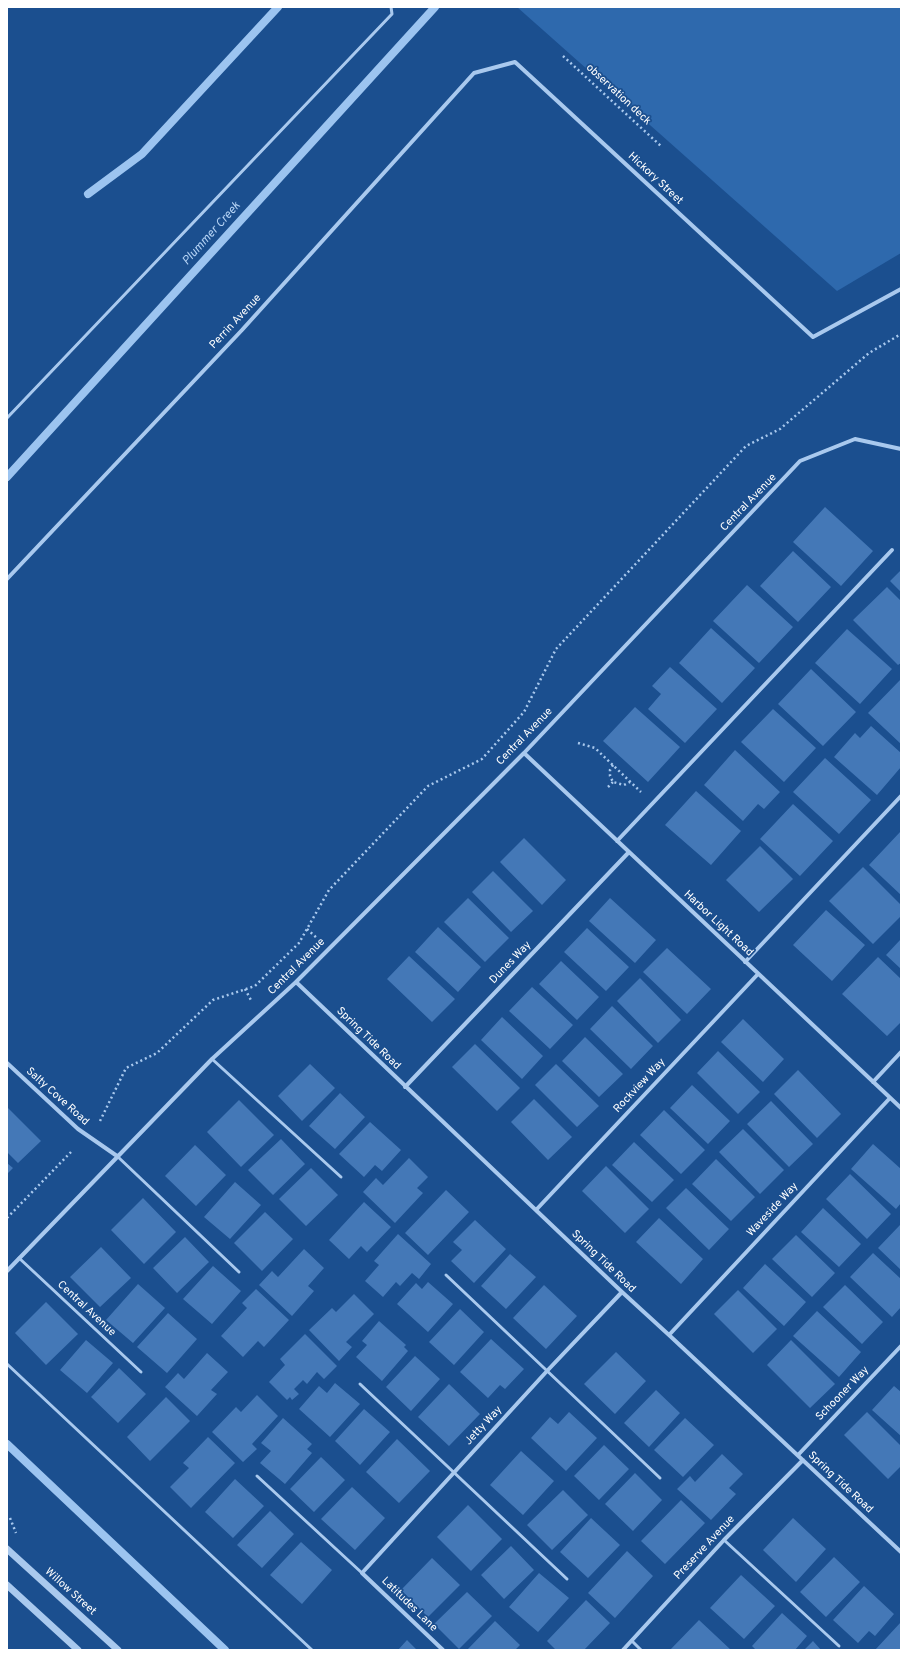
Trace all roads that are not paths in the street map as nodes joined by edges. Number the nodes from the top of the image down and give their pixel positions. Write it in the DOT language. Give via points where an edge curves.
graph roads {
  1 [pos="391,7"];
  2 [pos="474,73"];
  3 [pos="901,288"];
  4 [pos="7,418"];
  5 [pos="901,449"];
  6 [pos="892,550"];
  7 [pos="7,579"];
  8 [pos="524,753"];
  9 [pos="901,796"];
  10 [pos="617,841"];
  11 [pos="629,852"];
  12 [pos="745,962"];
  13 [pos="758,974"];
  14 [pos="296,982"];
  15 [pos="901,1052"];
  16 [pos="212,1059"];
  17 [pos="7,1063"];
  18 [pos="873,1082"];
  19 [pos="405,1087"];
  20 [pos="890,1098"];
  21 [pos="901,1108"];
  22 [pos="117,1156"];
  23 [pos="341,1177"];
  24 [pos="536,1210"];
  25 [pos="19,1258"];
  26 [pos="7,1271"];
  27 [pos="238,1272"];
  28 [pos="446,1275"];
  29 [pos="622,1292"];
  30 [pos="669,1334"];
  31 [pos="901,1346"];
  32 [pos="7,1364"];
  33 [pos="547,1371"];
  34 [pos="141,1372"];
  35 [pos="360,1384"];
  36 [pos="798,1455"];
  37 [pos="803,1460"];
  38 [pos="454,1472"];
  39 [pos="257,1476"];
  40 [pos="660,1478"];
  41 [pos="724,1540"];
  42 [pos="7,1549"];
  43 [pos="901,1552"];
  44 [pos="362,1573"];
  45 [pos="566,1579"];
  46 [pos="7,1585"];
  47 [pos="632,1641"];
  48 [pos="839,1646"];
  49 [pos="78,1650"];
  50 [pos="118,1650"];
  51 [pos="312,1650"];
  52 [pos="443,1650"];
  53 [pos="623,1650"];
  54 [pos="641,1650"];
  1 -- 4 [label="lane" via="392,14"];
  2 -- 3 [label="street, Hickory Street" via="515,62 813,337"];
  2 -- 7 [label="street, Perrin Avenue" via="242,330"];
  5 -- 8 [label="street, Central Avenue" via="855,439 800,462"];
  6 -- 10 [label="street"];
  8 -- 10 [label="street, Harbor Light Road"];
  8 -- 14 [label="street, Central Avenue"];
  9 -- 12 [label="street"];
  10 -- 11 [label="street, Harbor Light Road"];
  11 -- 12 [label="street, Harbor Light Road"];
  11 -- 19 [label="street, Dunes Way"];
  12 -- 13 [label="street, Harbor Light Road"];
  13 -- 18 [label="street, Harbor Light Road"];
  13 -- 24 [label="street, Rockview Way"];
  14 -- 16 [label="street, Central Avenue"];
  14 -- 19 [label="street, Spring Tide Road"];
  15 -- 18 [label="street"];
  16 -- 22 [label="street, Central Avenue"];
  16 -- 23 [label="lane"];
  17 -- 22 [label="street, Salty Cove Road" via="78,1129"];
  18 -- 20 [label="street, Harbor Light Road"];
  19 -- 24 [label="street, Spring Tide Road"];
  20 -- 21 [label="street, Harbor Light Road"];
  20 -- 30 [label="street, Waveside Way"];
  22 -- 25 [label="street, Central Avenue"];
  22 -- 27 [label="lane"];
  24 -- 29 [label="street, Spring Tide Road"];
  25 -- 26 [label="street, Central Avenue"];
  25 -- 34 [label="lane, Central Avenue"];
  28 -- 33 [label="lane"];
  29 -- 30 [label="street, Spring Tide Road"];
  29 -- 33 [label="street, Jetty Way"];
  30 -- 36 [label="street, Spring Tide Road"];
  31 -- 36 [label="street, Schooner Way"];
  32 -- 51 [label="lane"];
  33 -- 38 [label="street, Jetty Way"];
  33 -- 40 [label="lane"];
  35 -- 38 [label="lane"];
  36 -- 37 [label="street, Spring Tide Road"];
  37 -- 41 [label="street, Preserve Avenue"];
  37 -- 43 [label="street, Spring Tide Road"];
  38 -- 44 [label="street, Jetty Way"];
  38 -- 45 [label="lane"];
  39 -- 44 [label="lane"];
  41 -- 47 [label="street, Preserve Avenue"];
  41 -- 48 [label="lane"];
  42 -- 50 [label="street, Willow Street"];
  44 -- 52 [label="street, Latitudes Lane"];
  46 -- 49 [label="street"];
  47 -- 53 [label="street, Preserve Avenue"];
  47 -- 54 [label="lane"];
}
